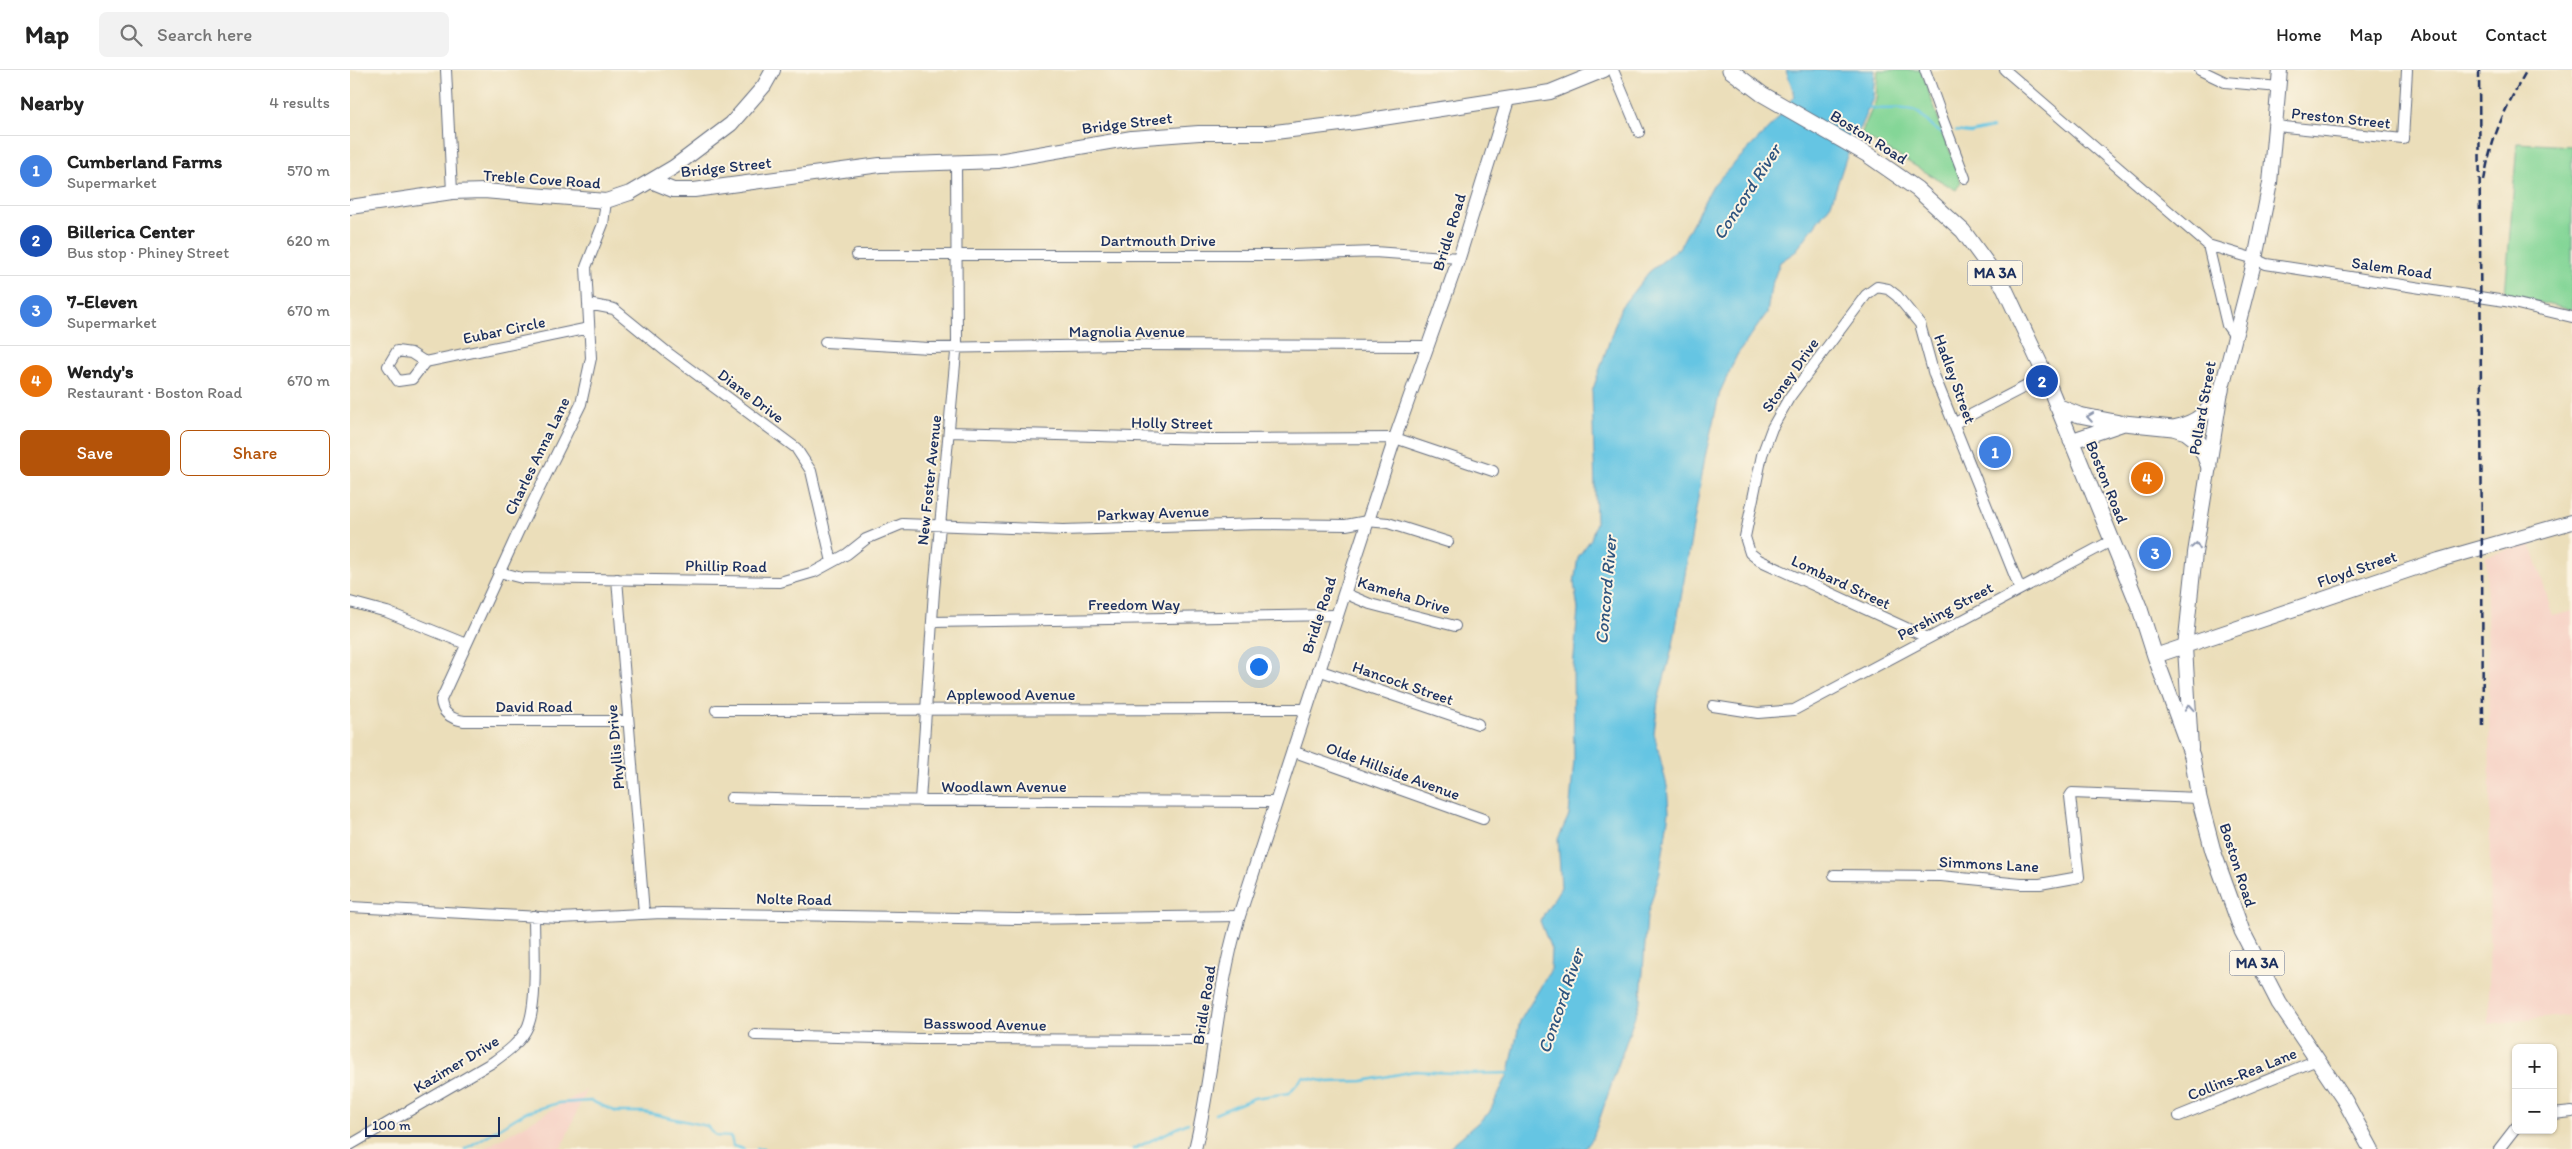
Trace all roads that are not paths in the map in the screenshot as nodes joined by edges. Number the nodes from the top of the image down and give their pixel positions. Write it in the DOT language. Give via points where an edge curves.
graph roads {
  1 [pos="446,70"];
  2 [pos="774,70"];
  3 [pos="1604,70"];
  4 [pos="1613,70"];
  5 [pos="1730,70"];
  6 [pos="1925,70"];
  7 [pos="2005,70"];
  8 [pos="2200,70"];
  9 [pos="2280,70"];
  10 [pos="2407,70"];
  11 [pos="2279,87"];
  12 [pos="1508,100"];
  13 [pos="2276,126"];
  14 [pos="1639,132"];
  15 [pos="956,162"];
  16 [pos="1965,178"];
  17 [pos="651,182"];
  18 [pos="452,192"];
  19 [pos="606,201"];
  20 [pos="350,207"];
  21 [pos="2208,245"];
  22 [pos="857,255"];
  23 [pos="956,256"];
  24 [pos="1459,258"];
  25 [pos="2255,259"];
  26 [pos="1896,296"];
  27 [pos="588,304"];
  28 [pos="2572,317"];
  29 [pos="589,328"];
  30 [pos="2234,335"];
  31 [pos="825,342"];
  32 [pos="956,346"];
  33 [pos="1428,346"];
  34 [pos="425,362"];
  35 [pos="2046,376"];
  36 [pos="2221,391"];
  37 [pos="2057,406"];
  38 [pos="1955,423"];
  39 [pos="2124,423"];
  40 [pos="2174,428"];
  41 [pos="948,432"];
  42 [pos="1395,438"];
  43 [pos="2072,441"];
  44 [pos="2209,467"];
  45 [pos="1492,472"];
  46 [pos="1367,521"];
  47 [pos="2572,522"];
  48 [pos="939,525"];
  49 [pos="2111,541"];
  50 [pos="1448,542"];
  51 [pos="1747,546"];
  52 [pos="832,562"];
  53 [pos="499,572"];
  54 [pos="617,579"];
  55 [pos="2020,589"];
  56 [pos="1344,593"];
  57 [pos="350,602"];
  58 [pos="1336,615"];
  59 [pos="2188,617"];
  60 [pos="932,622"];
  61 [pos="1455,626"];
  62 [pos="2217,635"];
  63 [pos="1928,638"];
  64 [pos="466,644"];
  65 [pos="2185,647"];
  66 [pos="2155,656"];
  67 [pos="1318,670"];
  68 [pos="1713,706"];
  69 [pos="926,709"];
  70 [pos="1306,709"];
  71 [pos="716,710"];
  72 [pos="444,711"];
  73 [pos="628,721"];
  74 [pos="1478,724"];
  75 [pos="1292,751"];
  76 [pos="2192,756"];
  77 [pos="731,798"];
  78 [pos="2199,798"];
  79 [pos="920,801"];
  80 [pos="1276,802"];
  81 [pos="1483,819"];
  82 [pos="1834,875"];
  83 [pos="350,907"];
  84 [pos="644,913"];
  85 [pos="534,916"];
  86 [pos="1239,916"];
  87 [pos="755,1035"];
  88 [pos="1214,1040"];
  89 [pos="2317,1060"];
  90 [pos="2572,1112"];
  91 [pos="2557,1114"];
  92 [pos="2179,1116"];
  93 [pos="2512,1131"];
  94 [pos="350,1145"];
  95 [pos="1195,1149"];
  96 [pos="2371,1149"];
  97 [pos="2498,1149"];
  1 -- 18 [label="street"];
  2 -- 17 [label="main road, Treble Cove Road" via="731,124"];
  3 -- 12 [label="main road, Bridge Street" via="1550,92"];
  4 -- 14 [label="street"];
  5 -- 35 [label="main road, Boston Road / MA 3A" via="1762,94 1868,155 1931,201 1963,231 2004,287 2020,315"];
  6 -- 16 [label="street"];
  7 -- 21 [label="street, Salem Road"];
  8 -- 11 [label="street" via="2225,82"];
  9 -- 11 [label="main road, Pollard Street"];
  10 -- 13 [label="street, Preston Street" via="2403,139"];
  11 -- 13 [label="main road, Pollard Street"];
  12 -- 15 [label="main road, Bridge Street" via="1267,133 1199,133 1132,138 998,161"];
  12 -- 24 [label="street, Bridle Road"];
  13 -- 25 [label="main road, Pollard Street" via="2270,183"];
  15 -- 17 [label="main road, Bridge Street" via="880,165 694,190 673,190"];
  15 -- 23 [label="street, New Foster Avenue"];
  17 -- 19 [label="main road, Treble Cove Road"];
  18 -- 19 [label="main road, Treble Cove Road" via="484,191"];
  18 -- 20 [label="main road, Treble Cove Road"];
  19 -- 27 [label="street, Charles Anna Lane" via="602,224 586,267"];
  21 -- 25 [label="street, Salem Road"];
  21 -- 30 [label="street" via="2227,325"];
  22 -- 23 [label="street, Dartmouth Drive"];
  23 -- 24 [label="street, Dartmouth Drive" via="1374,252"];
  23 -- 32 [label="street, New Foster Avenue"];
  24 -- 33 [label="street, Bridle Road"];
  25 -- 28 [label="street, Salem Road" via="2266,264 2505,300"];
  25 -- 30 [label="main road, Pollard Street"];
  26 -- 38 [label="street, Hadley Street" via="1920,324 1934,375"];
  26 -- 51 [label="street, Stoney Drive" via="1888,289 1877,287 1866,296 1778,414 1762,455 1746,524"];
  27 -- 29 [label="street, Charles Anna Lane"];
  27 -- 52 [label="street, Diane Drive" via="614,309 796,448 811,470"];
  29 -- 34 [label="street, Eubar Circle"];
  29 -- 53 [label="street, Charles Anna Lane" via="590,358 581,404"];
  30 -- 36 [label="main road, Pollard Street"];
  31 -- 32 [label="street, Magnolia Avenue" via="929,348"];
  32 -- 33 [label="street, Magnolia Avenue"];
  32 -- 41 [label="street, New Foster Avenue"];
  33 -- 42 [label="street, Bridle Road"];
  35 -- 37 [label="main road, Boston Road / MA 3A"];
  35 -- 38 [label="street"];
  36 -- 40 [label="main road" via="2202,417"];
  36 -- 44 [label="main road, Pollard Street"];
  39 -- 37 [label="main road, one-way" via="2079,415"];
  37 -- 43 [label="main road, Boston Road / MA 3A"];
  38 -- 55 [label="street, Hadley Street"];
  39 -- 40 [label="main road"];
  39 -- 43 [label="main road"];
  40 -- 44 [label="main road" via="2199,442"];
  41 -- 42 [label="street, Holly Street" via="1210,439"];
  41 -- 48 [label="street, New Foster Avenue"];
  42 -- 45 [label="street, Holly Street"];
  42 -- 46 [label="street, Bridle Road"];
  43 -- 49 [label="main road, Boston Road / MA 3A"];
  59 -- 44 [label="main road, Pollard Street, one-way"];
  46 -- 48 [label="street, Parkway Avenue" via="1346,525 1260,524 1062,530"];
  46 -- 50 [label="street, Parkway Avenue" via="1388,523"];
  46 -- 56 [label="street, Bridle Road"];
  47 -- 62 [label="main road, Floyd Street" via="2439,560"];
  48 -- 52 [label="street, Phillip Road" via="902,524 885,530"];
  48 -- 60 [label="street, New Foster Avenue"];
  49 -- 55 [label="street, Pershing Street"];
  49 -- 66 [label="main road, Boston Road / MA 3A" via="2140,609"];
  51 -- 63 [label="street, Lombard Street" via="1750,554 1759,560"];
  52 -- 54 [label="street, Phillip Road" via="814,572 780,582"];
  53 -- 54 [label="street, Phillip Road" via="520,578"];
  53 -- 64 [label="street, Charles Anna Lane"];
  54 -- 73 [label="street, Phyllis Drive"];
  55 -- 63 [label="street, Pershing Street"];
  56 -- 58 [label="street, Bridle Road"];
  56 -- 61 [label="street, Kameha Drive" via="1370,604"];
  57 -- 64 [label="street" via="387,612"];
  58 -- 60 [label="street, Freedom Way"];
  58 -- 67 [label="street, Bridle Road"];
  59 -- 62 [label="main road" via="2196,626"];
  59 -- 65 [label="main road, Pollard Street"];
  60 -- 69 [label="street, New Foster Avenue"];
  62 -- 65 [label="main road, Floyd Street"];
  63 -- 68 [label="street, Pershing Street" via="1794,710 1758,713"];
  64 -- 72 [label="street, Charles Anna Lane" via="441,696"];
  65 -- 66 [label="main road, Floyd Street"];
  76 -- 65 [label="main road, Pollard Street, one-way"];
  66 -- 76 [label="main road, Boston Road / MA 3A"];
  67 -- 70 [label="street, Bridle Road"];
  67 -- 74 [label="street, Hancock Street"];
  69 -- 70 [label="street, Applewood Avenue"];
  69 -- 71 [label="street, Applewood Avenue"];
  69 -- 79 [label="street, New Foster Avenue"];
  70 -- 75 [label="street, Bridle Road"];
  72 -- 73 [label="street, David Road" via="464,721"];
  73 -- 84 [label="street, Phyllis Drive"];
  75 -- 80 [label="street, Bridle Road"];
  75 -- 81 [label="street, Olde Hillside Avenue"];
  76 -- 78 [label="main road, Boston Road / MA 3A"];
  77 -- 79 [label="street, Woodlawn Avenue"];
  78 -- 82 [label="street, Simmons Lane" via="2072,792 2078,877 2021,884 1941,876"];
  78 -- 89 [label="main road, Boston Road / MA 3A" via="2216,859 2242,930 2279,1003"];
  79 -- 80 [label="street, Woodlawn Avenue"];
  80 -- 86 [label="street, Bridle Road"];
  83 -- 85 [label="street, Nolte Road"];
  84 -- 85 [label="street, Nolte Road"];
  84 -- 86 [label="street, Nolte Road" via="1017,919"];
  85 -- 94 [label="street, Kazimer Drive" via="531,1014 511,1050"];
  86 -- 88 [label="street, Bridle Road" via="1224,975"];
  87 -- 88 [label="street, Basswood Avenue"];
  88 -- 95 [label="street, Bridle Road" via="1204,1115"];
  89 -- 92 [label="street, Collins-Rea Lane"];
  89 -- 96 [label="main road, Boston Road / MA 3A" via="2345,1100"];
  90 -- 91 [label="street"];
  93 -- 97 [label="street"];
}
